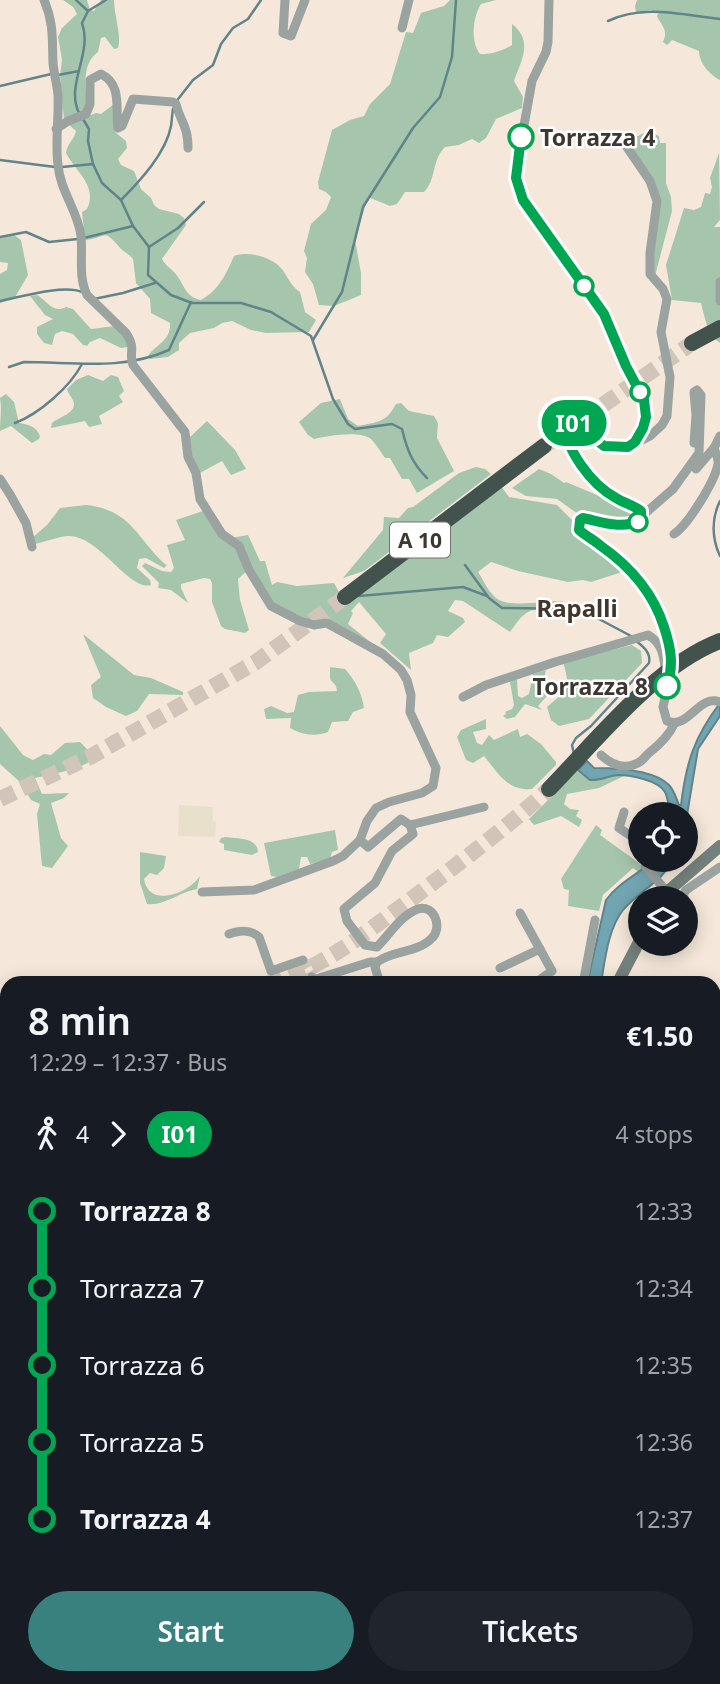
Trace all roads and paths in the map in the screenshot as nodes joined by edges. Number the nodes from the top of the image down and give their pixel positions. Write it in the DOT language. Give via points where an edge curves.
graph roads {
  1 [pos="44,0"];
  2 [pos="285,0"];
  3 [pos="305,0"];
  4 [pos="409,0"];
  5 [pos="549,0"];
  6 [pos="402,29"];
  7 [pos="56,129"];
  8 [pos="624,143"];
  9 [pos="188,148"];
  10 [pos="720,282"];
  11 [pos="720,301"];
  12 [pos="720,328"];
  13 [pos="692,343"];
  14 [pos="720,436"];
  15 [pos="635,442"];
  16 [pos="694,443"];
  17 [pos="544,446"];
  18 [pos="713,448"];
  19 [pos="0,479"];
  20 [pos="652,510"];
  21 [pos="642,516"];
  22 [pos="674,534"];
  23 [pos="32,547"];
  24 [pos="345,597"];
  25 [pos="720,641"];
  26 [pos="666,688"];
  27 [pos="463,697"];
  28 [pos="718,701"];
  29 [pos="674,724"];
  30 [pos="601,755"];
  31 [pos="549,789"];
  32 [pos="484,807"];
  33 [pos="624,812"];
  34 [pos="410,825"];
  35 [pos="628,834"];
  36 [pos="360,840"];
  37 [pos="720,846"];
  38 [pos="720,867"];
  39 [pos="669,886"];
  40 [pos="693,886"];
  41 [pos="202,891"];
  42 [pos="520,914"];
  43 [pos="595,920"];
  44 [pos="229,934"];
  45 [pos="540,949"];
  46 [pos="632,956"];
  47 [pos="303,960"];
  48 [pos="377,962"];
  49 [pos="500,968"];
  50 [pos="324,976"];
  51 [pos="377,976"];
  52 [pos="545,976"];
  53 [pos="584,976"];
  54 [pos="621,976"];
  1 -- 7 [label="street" via="53,25"];
  2 -- 3 [label="street" via="283,33 292,36"];
  4 -- 6 [label="street"];
  5 -- 15 [label="street" via="548,42 532,81 516,178 523,200 604,314 644,400 646,417"];
  7 -- 9 [label="street" via="86,114 90,80 101,74 108,78 118,101 118,128 133,99 173,102 187,128"];
  7 -- 36 [label="street" via="62,187 81,235 84,289 127,333 134,349 133,365 184,432 200,499 222,534 240,546 274,609 314,625 334,627 389,659 407,680 410,712 433,760 435,781 422,793 376,808"];
  8 -- 15 [label="street" via="650,181 657,201 650,274 667,299 661,332 670,377 667,416 656,432"];
  10 -- 11 [label="street"];
  12 -- 13 [label="highway"];
  14 -- 18 [label="street"];
  15 -- 21 [label="street" via="628,447 604,446 565,420 568,440 584,468"];
  16 -- 20 [label="street" via="697,390 701,395 699,453"];
  17 -- 24 [label="highway, A 10"];
  18 -- 20 [label="street" via="676,495"];
  18 -- 22 [label="street" via="718,465 706,493"];
  19 -- 23 [label="street" via="26,523"];
  20 -- 21 [label="street"];
  21 -- 26 [label="street" via="629,525 583,518 578,524 582,533 640,579 655,601 671,649"];
  25 -- 31 [label="highway" via="655,681"];
  26 -- 27 [label="street" via="664,655 652,636 555,662"];
  26 -- 29 [label="street" via="663,715"];
  28 -- 29 [label="street" via="705,703"];
  29 -- 30 [label="street" via="640,762 611,765"];
  32 -- 34 [label="street"];
  33 -- 35 [label="street" via="619,828"];
  34 -- 36 [label="street" via="398,821 368,847"];
  34 -- 48 [label="street" via="413,834 392,851 375,883 344,909 365,945 373,948 413,912 426,908 435,916 436,933 420,946"];
  36 -- 41 [label="street" via="333,861 254,890"];
  37 -- 39 [label="street"];
  38 -- 40 [label="street"];
  42 -- 45 [label="street"];
  43 -- 53 [label="street"];
  44 -- 47 [label="street" via="255,933 271,971"];
  45 -- 49 [label="street"];
  45 -- 52 [label="street" via="552,971"];
  46 -- 54 [label="street"];
  48 -- 50 [label="street"];
  48 -- 51 [label="street"];
}
